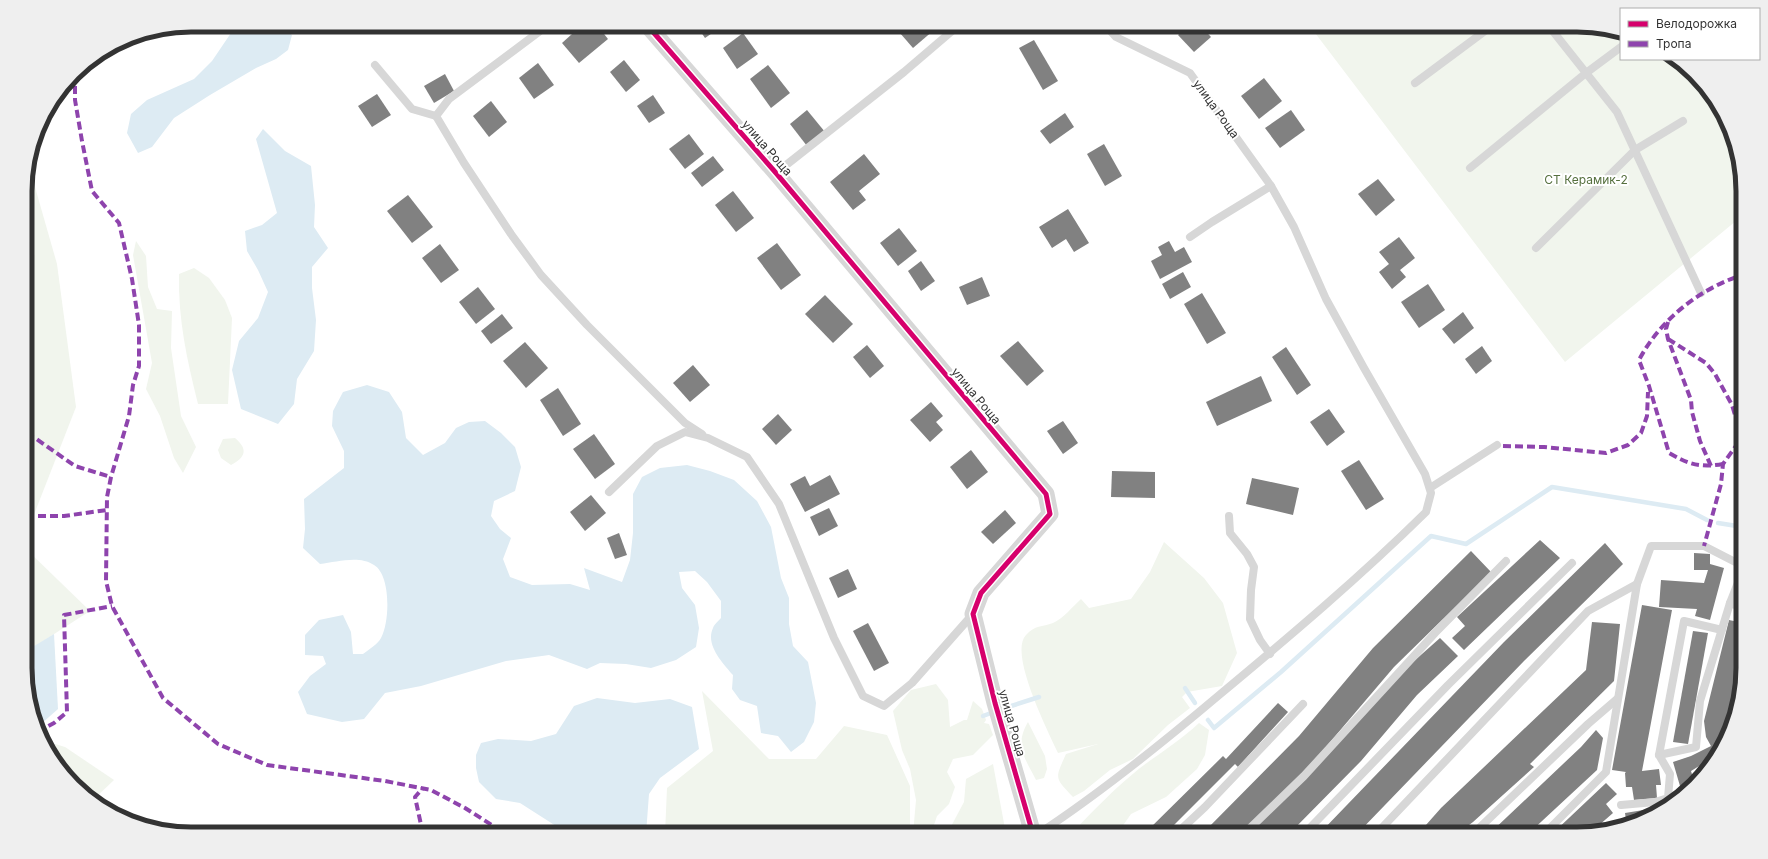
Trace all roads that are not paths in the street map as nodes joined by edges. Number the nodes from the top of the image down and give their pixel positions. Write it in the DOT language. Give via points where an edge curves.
graph roads {
  1 [pos="539,32"];
  2 [pos="653,32"];
  3 [pos="951,32"];
  4 [pos="1111,32"];
  5 [pos="1483,32"];
  6 [pos="1554,32"];
  7 [pos="1620,48"];
  8 [pos="376,65"];
  9 [pos="1586,73"];
  10 [pos="1415,82"];
  11 [pos="436,116"];
  12 [pos="1682,121"];
  13 [pos="1635,150"];
  14 [pos="1470,168"];
  15 [pos="776,173"];
  16 [pos="1271,186"];
  17 [pos="1190,237"];
  18 [pos="1536,248"];
  19 [pos="1701,293"];
  20 [pos="708,438"];
  21 [pos="1498,445"];
  22 [pos="1430,488"];
  23 [pos="609,492"];
  24 [pos="1229,516"];
  25 [pos="1506,561"];
  26 [pos="1736,562"];
  27 [pos="1572,563"];
  28 [pos="1637,584"];
  29 [pos="1736,588"];
  30 [pos="1730,603"];
  31 [pos="1736,605"];
  32 [pos="973,614"];
  33 [pos="1722,630"];
  34 [pos="1270,654"];
  35 [pos="1617,699"];
  36 [pos="1303,704"];
  37 [pos="1659,755"];
  38 [pos="1621,805"];
  39 [pos="1031,827"];
  40 [pos="1049,827"];
  41 [pos="1184,827"];
  42 [pos="1251,827"];
  43 [pos="1311,827"];
  44 [pos="1383,827"];
  45 [pos="1480,827"];
  46 [pos="1551,827"];
  1 -- 11 [label="lane" via="449,99"];
  2 -- 15 [label="street, улица Роща"];
  3 -- 15 [label="lane"];
  4 -- 16 [label="lane, улица Роща" via="1116,37 1190,73"];
  5 -- 10 [label="lane"];
  6 -- 9 [label="lane"];
  7 -- 9 [label="lane"];
  8 -- 11 [label="lane" via="412,109"];
  9 -- 13 [label="lane" via="1617,112"];
  9 -- 14 [label="lane"];
  11 -- 20 [label="lane, улица Роща" via="472,176 541,275 685,422"];
  12 -- 13 [label="lane"];
  13 -- 18 [label="lane"];
  13 -- 19 [label="lane"];
  15 -- 32 [label="street, улица Роща" via="1046,494 1050,514 981,593"];
  16 -- 17 [label="lane"];
  16 -- 22 [label="lane, улица Роща" via="1294,227 1326,299 1425,474"];
  20 -- 23 [label="lane, улица Роща" via="685,432 656,446"];
  20 -- 32 [label="lane, улица Роща" via="747,457 779,504 834,638 863,696 884,706 912,683"];
  21 -- 22 [label="lane"];
  22 -- 34 [label="lane" via="1426,512"];
  24 -- 34 [label="lane" via="1230,533 1254,567 1250,619"];
  25 -- 42 [label="lane" via="1435,633 1304,776"];
  26 -- 28 [label="lane" via="1704,546 1651,546"];
  27 -- 43 [label="lane" via="1448,685"];
  28 -- 35 [label="lane"];
  28 -- 44 [label="lane" via="1588,611"];
  29 -- 30 [label="lane"];
  30 -- 31 [label="lane"];
  30 -- 33 [label="lane"];
  32 -- 39 [label="street, улица Роща" via="995,704"];
  33 -- 37 [label="lane" via="1700,701 1696,747"];
  33 -- 37 [label="lane" via="1684,621"];
  34 -- 40 [label="lane" via="1172,736"];
  35 -- 45 [label="lane"];
  35 -- 46 [label="lane" via="1606,772"];
  36 -- 41 [label="lane"];
  37 -- 38 [label="lane" via="1670,774 1668,798 1655,802"];
}
